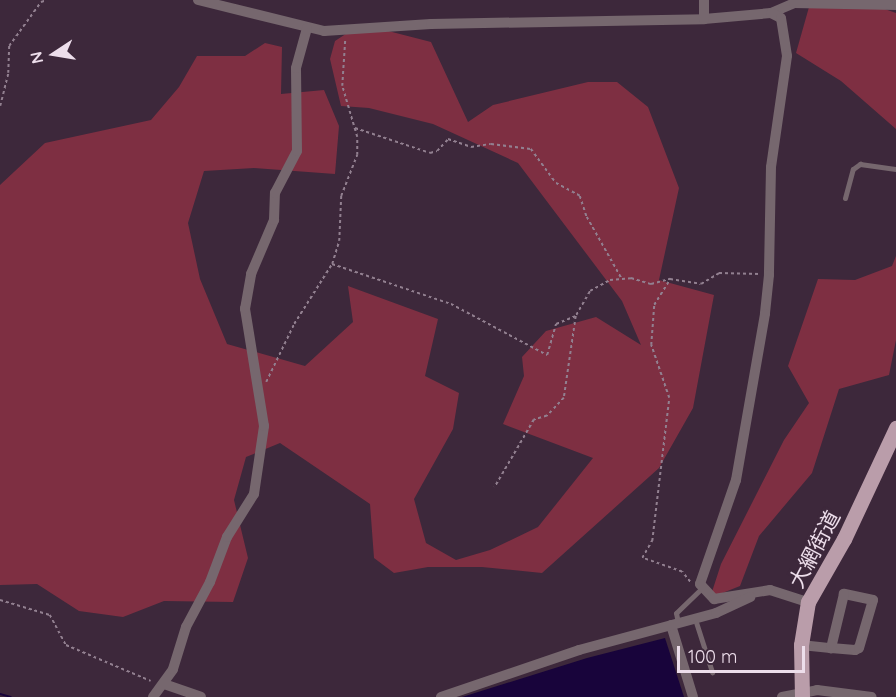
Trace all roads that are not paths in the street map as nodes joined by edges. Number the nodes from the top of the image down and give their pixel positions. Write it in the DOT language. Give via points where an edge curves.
graph roads {
  1 [pos="198,0"];
  2 [pos="704,0"];
  3 [pos="896,5"];
  4 [pos="771,13"];
  5 [pos="704,19"];
  6 [pos="308,28"];
  7 [pos="896,169"];
  8 [pos="846,198"];
  9 [pos="896,428"];
  10 [pos="701,589"];
  11 [pos="759,592"];
  12 [pos="808,602"];
  13 [pos="695,619"];
  14 [pos="675,624"];
  15 [pos="801,645"];
  16 [pos="831,648"];
  17 [pos="712,672"];
  18 [pos="164,684"];
  19 [pos="801,695"];
  20 [pos="153,697"];
  21 [pos="201,697"];
  22 [pos="441,697"];
  23 [pos="693,697"];
  24 [pos="782,697"];
  25 [pos="872,697"];
  1 -- 6 [label="street"];
  2 -- 5 [label="street"];
  3 -- 4 [label="street" via="794,3"];
  4 -- 5 [label="street"];
  4 -- 10 [label="street" via="782,18 787,56 771,167 770,275 736,480 715,548 701,574"];
  5 -- 6 [label="street" via="431,24 346,31"];
  6 -- 18 [label="street" via="296,68 297,152 275,193 274,220 256,260 247,295 248,336 260,396 263,450 254,494 227,537"];
  7 -- 8 [label="lane" via="860,164 853,169"];
  9 -- 12 [label="main road, 大網街道" via="844,539"];
  10 -- 11 [label="street" via="714,599"];
  10 -- 14 [label="lane" via="676,613"];
  11 -- 12 [label="street" via="781,590"];
  11 -- 13 [label="street" via="737,605"];
  12 -- 15 [label="main road, 大網街道"];
  13 -- 14 [label="street"];
  13 -- 17 [label="lane"];
  14 -- 22 [label="street" via="579,650"];
  14 -- 23 [label="street"];
  15 -- 16 [label="street"];
  15 -- 19 [label="main road, 大網街道"];
  16 -- 16 [label="street" via="860,648 873,600 844,594"];
  18 -- 20 [label="street"];
  18 -- 21 [label="street"];
  19 -- 24 [label="street"];
  19 -- 25 [label="street" via="833,690"];
}
